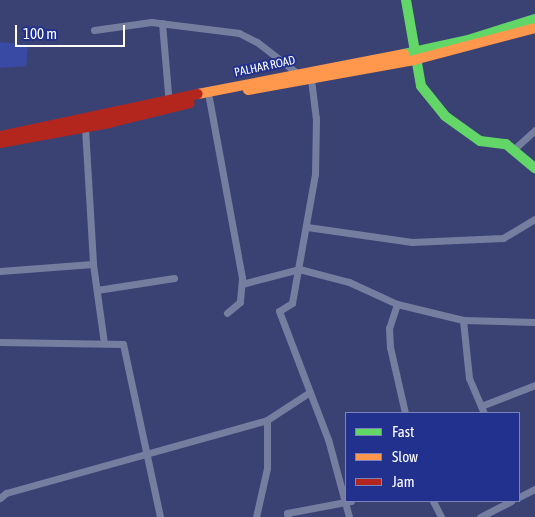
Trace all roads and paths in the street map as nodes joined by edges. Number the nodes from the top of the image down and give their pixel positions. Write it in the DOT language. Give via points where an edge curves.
graph roads {
  1 [pos="406,0"];
  2 [pos="535,19"];
  3 [pos="162,23"];
  4 [pos="535,28"];
  5 [pos="94,30"];
  6 [pos="414,56"];
  7 [pos="297,73"];
  8 [pos="311,78"];
  9 [pos="209,98"];
  10 [pos="169,104"];
  11 [pos="84,128"];
  12 [pos="535,130"];
  13 [pos="0,136"];
  14 [pos="0,144"];
  15 [pos="513,150"];
  16 [pos="535,168"];
  17 [pos="535,219"];
  18 [pos="307,227"];
  19 [pos="93,264"];
  20 [pos="299,269"];
  21 [pos="0,271"];
  22 [pos="174,278"];
  23 [pos="242,284"];
  24 [pos="97,290"];
  25 [pos="397,304"];
  26 [pos="227,313"];
  27 [pos="463,320"];
  28 [pos="535,322"];
  29 [pos="0,342"];
  30 [pos="104,343"];
  31 [pos="535,385"];
  32 [pos="310,392"];
  33 [pos="483,410"];
  34 [pos="405,412"];
  35 [pos="267,420"];
  36 [pos="147,454"];
  37 [pos="345,489"];
  38 [pos="535,489"];
  39 [pos="520,496"];
  40 [pos="0,498"];
  41 [pos="345,502"];
  42 [pos="349,502"];
  43 [pos="434,502"];
  44 [pos="509,502"];
  45 [pos="160,517"];
  46 [pos="256,517"];
  47 [pos="288,517"];
  48 [pos="349,517"];
  49 [pos="441,517"];
  50 [pos="480,517"];
  1 -- 6 [label="main road"];
  2 -- 6 [label="main road, PALHAR ROAD"];
  3 -- 5 [label="street" via="140,22"];
  3 -- 7 [label="street" via="239,33 257,42"];
  3 -- 10 [label="street"];
  4 -- 6 [label="main road, PALHAR ROAD"];
  6 -- 7 [label="main road, PALHAR ROAD"];
  6 -- 8 [label="main road, PALHAR ROAD"];
  6 -- 15 [label="main road" via="421,86 445,116 480,141 506,144"];
  7 -- 10 [label="main road, PALHAR ROAD"];
  8 -- 9 [label="main road, PALHAR ROAD"];
  8 -- 18 [label="street" via="316,118 315,174"];
  9 -- 10 [label="main road, PALHAR ROAD"];
  9 -- 23 [label="street"];
  10 -- 11 [label="main road, PALHAR ROAD"];
  10 -- 13 [label="main road, PALHAR ROAD"];
  11 -- 14 [label="main road, PALHAR ROAD"];
  11 -- 19 [label="street"];
  12 -- 15 [label="street"];
  15 -- 16 [label="main road"];
  17 -- 18 [label="street" via="503,238 412,242"];
  18 -- 20 [label="street"];
  19 -- 21 [label="street"];
  19 -- 24 [label="street"];
  20 -- 23 [label="street"];
  20 -- 25 [label="street" via="349,282"];
  20 -- 32 [label="street" via="292,303 279,311"];
  22 -- 24 [label="street"];
  23 -- 26 [label="street" via="240,302"];
  24 -- 30 [label="street"];
  25 -- 27 [label="street"];
  25 -- 34 [label="street" via="389,328 390,347"];
  27 -- 28 [label="street"];
  27 -- 33 [label="street" via="469,378"];
  29 -- 30 [label="street"];
  30 -- 36 [label="street" via="123,344"];
  31 -- 33 [label="street"];
  32 -- 35 [label="street"];
  32 -- 37 [label="street"];
  35 -- 36 [label="street"];
  35 -- 46 [label="street" via="267,468"];
  36 -- 40 [label="street" via="6,493"];
  36 -- 45 [label="street"];
  38 -- 39 [label="street"];
  41 -- 47 [label="street" via="287,513"];
  42 -- 48 [label="street"];
  43 -- 49 [label="street"];
  44 -- 50 [label="street"];
}
